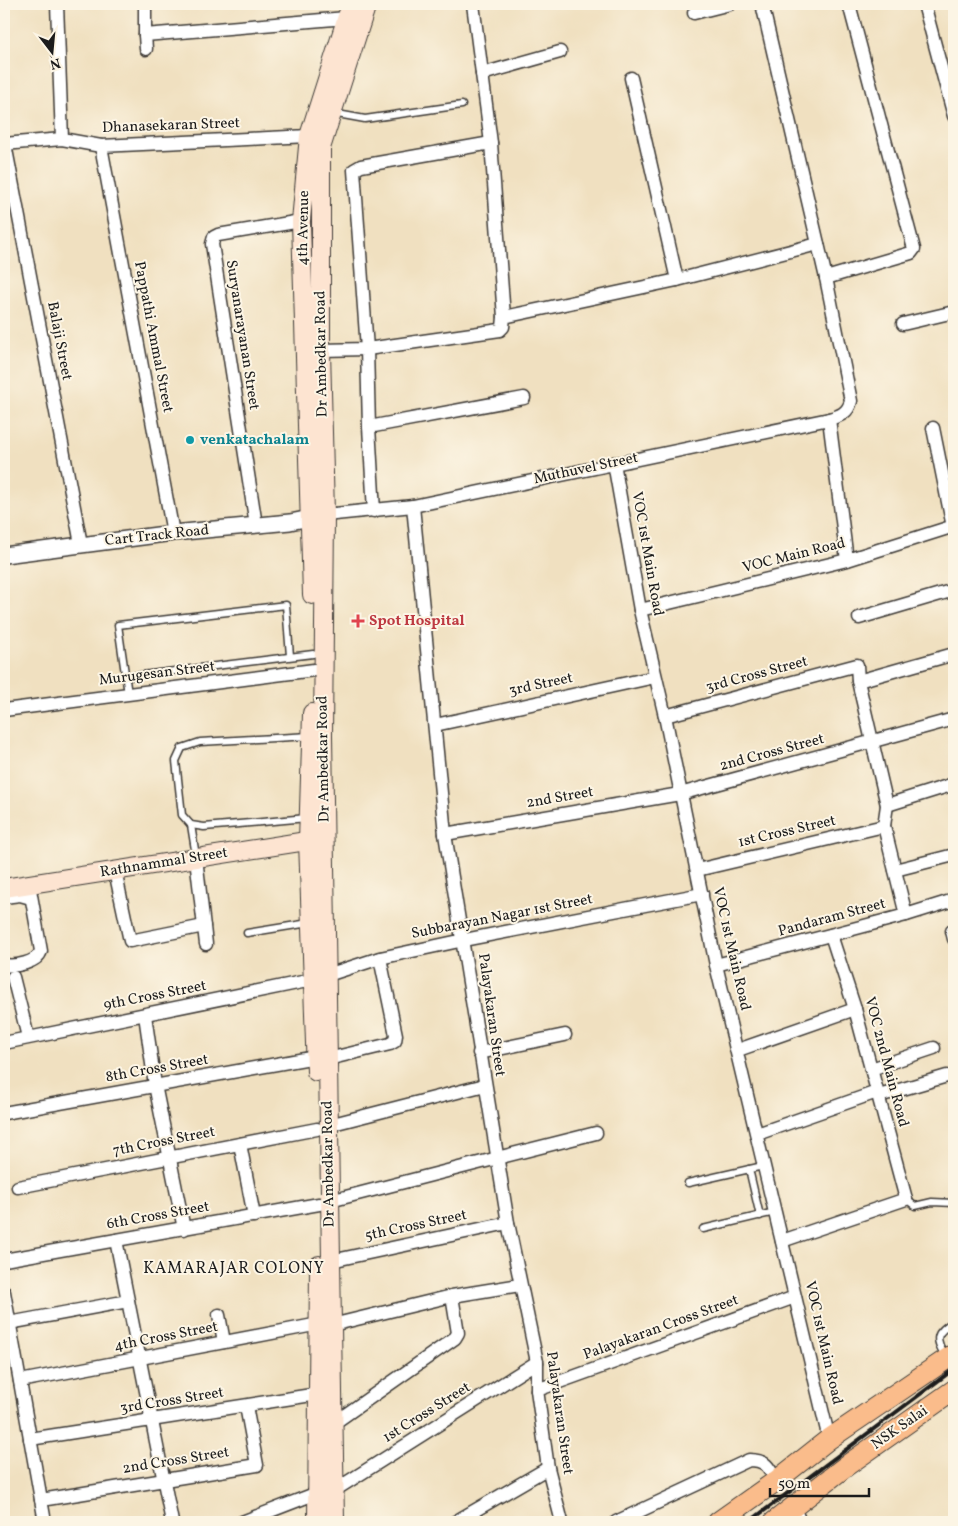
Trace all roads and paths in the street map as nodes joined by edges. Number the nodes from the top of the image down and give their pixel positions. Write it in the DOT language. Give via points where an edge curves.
graph roads {
  1 [pos="57,4"];
  2 [pos="145,4"];
  3 [pos="367,4"];
  4 [pos="474,4"];
  5 [pos="730,4"];
  6 [pos="762,4"];
  7 [pos="849,4"];
  8 [pos="924,4"];
  9 [pos="348,11"];
  10 [pos="694,13"];
  11 [pos="145,35"];
  12 [pos="146,49"];
  13 [pos="560,52"];
  14 [pos="482,74"];
  15 [pos="631,78"];
  16 [pos="462,105"];
  17 [pos="953,108"];
  18 [pos="331,113"];
  19 [pos="316,138"];
  20 [pos="62,139"];
  21 [pos="491,143"];
  22 [pos="5,144"];
  23 [pos="101,146"];
  24 [pos="301,220"];
  25 [pos="818,244"];
  26 [pos="826,278"];
  27 [pos="678,280"];
  28 [pos="954,312"];
  29 [pos="504,317"];
  30 [pos="903,324"];
  31 [pos="368,349"];
  32 [pos="321,350"];
  33 [pos="524,398"];
  34 [pos="828,419"];
  35 [pos="369,427"];
  36 [pos="933,428"];
  37 [pos="614,463"];
  38 [pos="949,476"];
  39 [pos="413,506"];
  40 [pos="374,511"];
  41 [pos="318,517"];
  42 [pos="256,525"];
  43 [pos="954,526"];
  44 [pos="173,533"];
  45 [pos="81,544"];
  46 [pos="4,555"];
  47 [pos="847,560"];
  48 [pos="954,590"];
  49 [pos="640,610"];
  50 [pos="859,618"];
  51 [pos="954,654"];
  52 [pos="290,656"];
  53 [pos="313,662"];
  54 [pos="126,677"];
  55 [pos="655,677"];
  56 [pos="858,681"];
  57 [pos="128,694"];
  58 [pos="4,710"];
  59 [pos="666,716"];
  60 [pos="954,719"];
  61 [pos="435,724"];
  62 [pos="311,736"];
  63 [pos="872,743"];
  64 [pos="954,784"];
  65 [pos="680,794"];
  66 [pos="887,805"];
  67 [pos="308,818"];
  68 [pos="191,825"];
  69 [pos="884,826"];
  70 [pos="445,834"];
  71 [pos="325,839"];
  72 [pos="308,841"];
  73 [pos="954,855"];
  74 [pos="196,858"];
  75 [pos="696,870"];
  76 [pos="895,870"];
  77 [pos="115,871"];
  78 [pos="4,888"];
  79 [pos="30,891"];
  80 [pos="702,894"];
  81 [pos="4,897"];
  82 [pos="954,900"];
  83 [pos="906,915"];
  84 [pos="310,922"];
  85 [pos="204,926"];
  86 [pos="247,933"];
  87 [pos="831,935"];
  88 [pos="464,940"];
  89 [pos="206,944"];
  90 [pos="380,958"];
  91 [pos="4,965"];
  92 [pos="716,965"];
  93 [pos="13,977"];
  94 [pos="319,978"];
  95 [pos="855,1009"];
  96 [pos="145,1015"];
  97 [pos="565,1035"];
  98 [pos="28,1038"];
  99 [pos="4,1043"];
  100 [pos="934,1048"];
  101 [pos="738,1050"];
  102 [pos="479,1053"];
  103 [pos="322,1058"];
  104 [pos="871,1069"];
  105 [pos="947,1076"];
  106 [pos="485,1085"];
  107 [pos="155,1086"];
  108 [pos="878,1094"];
  109 [pos="4,1113"];
  110 [pos="323,1127"];
  111 [pos="596,1133"];
  112 [pos="757,1134"];
  113 [pos="240,1144"];
  114 [pos="169,1157"];
  115 [pos="497,1158"];
  116 [pos="763,1166"];
  117 [pos="749,1169"];
  118 [pos="688,1183"];
  119 [pos="18,1187"];
  120 [pos="906,1199"];
  121 [pos="324,1203"];
  122 [pos="954,1203"];
  123 [pos="775,1212"];
  124 [pos="254,1216"];
  125 [pos="760,1216"];
  126 [pos="508,1223"];
  127 [pos="184,1228"];
  128 [pos="703,1229"];
  129 [pos="116,1240"];
  130 [pos="782,1241"];
  131 [pos="4,1260"];
  132 [pos="331,1261"];
  133 [pos="520,1286"];
  134 [pos="4,1292"];
  135 [pos="452,1296"];
  136 [pos="795,1297"];
  137 [pos="128,1301"];
  138 [pos="219,1315"];
  139 [pos="954,1321"];
  140 [pos="9,1323"];
  141 [pos="325,1324"];
  142 [pos="224,1342"];
  143 [pos="950,1356"];
  144 [pos="139,1358"];
  145 [pos="537,1362"];
  146 [pos="20,1381"];
  147 [pos="537,1390"];
  148 [pos="954,1390"];
  149 [pos="318,1394"];
  150 [pos="246,1406"];
  151 [pos="152,1420"];
  152 [pos="334,1423"];
  153 [pos="30,1439"];
  154 [pos="829,1439"];
  155 [pos="548,1468"];
  156 [pos="163,1480"];
  157 [pos="776,1481"];
  158 [pos="335,1490"];
  159 [pos="317,1493"];
  160 [pos="41,1500"];
  161 [pos="797,1515"];
  162 [pos="45,1522"];
  163 [pos="172,1522"];
  164 [pos="242,1522"];
  165 [pos="318,1522"];
  166 [pos="335,1522"];
  167 [pos="455,1522"];
  168 [pos="562,1522"];
  169 [pos="616,1522"];
  170 [pos="718,1522"];
  171 [pos="774,1522"];
  1 -- 20 [label="street"];
  2 -- 11 [label="street"];
  3 -- 18 [label="main road, Dr Ambedkar Road"];
  4 -- 14 [label="street"];
  5 -- 10 [label="street"];
  6 -- 25 [label="street"];
  7 -- 26 [label="street" via="914,249"];
  8 -- 17 [label="street"];
  9 -- 11 [label="street"];
  9 -- 19 [label="main road, 4th Avenue"];
  11 -- 12 [label="street"];
  13 -- 14 [label="street"];
  14 -- 21 [label="street"];
  15 -- 27 [label="street"];
  16 -- 18 [label="lane" via="365,119"];
  18 -- 19 [label="main road, Dr Ambedkar Road"];
  19 -- 23 [label="street, Dhanasekaran Street"];
  19 -- 24 [label="main road, 4th Avenue"];
  19 -- 32 [label="main road, Dr Ambedkar Road" via="321,148"];
  20 -- 22 [label="street, Dhanasekaran Street"];
  20 -- 23 [label="street, Dhanasekaran Street"];
  21 -- 29 [label="street"];
  21 -- 31 [label="street" via="361,166 354,170"];
  22 -- 45 [label="street, Balaji Street"];
  23 -- 44 [label="street, Pappathi Ammal Street"];
  24 -- 41 [label="main road, 4th Avenue"];
  24 -- 42 [label="street, Suryanarayanan Street" via="218,235 212,244"];
  25 -- 26 [label="street"];
  25 -- 27 [label="street"];
  26 -- 34 [label="street, Muthuvel Street" via="851,401 843,414"];
  27 -- 29 [label="street"];
  28 -- 30 [label="street"];
  29 -- 31 [label="street" via="500,330"];
  31 -- 32 [label="street"];
  31 -- 35 [label="street"];
  32 -- 41 [label="main road, Dr Ambedkar Road"];
  33 -- 35 [label="street"];
  34 -- 37 [label="street, Muthuvel Street"];
  34 -- 47 [label="street"];
  35 -- 40 [label="street"];
  36 -- 38 [label="street"];
  37 -- 39 [label="street, Muthuvel Street"];
  37 -- 49 [label="street, VOC 1st Main Road"];
  38 -- 43 [label="street"];
  39 -- 40 [label="street, Muthuvel Street"];
  39 -- 61 [label="street, Palayakaran Street"];
  40 -- 41 [label="street, Muthuvel Street"];
  41 -- 42 [label="street, Cart Track Road"];
  41 -- 53 [label="main road, Dr Ambedkar Road"];
  41 -- 71 [label="main road, Dr Ambedkar Road"];
  42 -- 44 [label="street, Cart Track Road"];
  43 -- 47 [label="street, VOC Main Road"];
  44 -- 45 [label="street, Cart Track Road"];
  45 -- 46 [label="street, Cart Track Road"];
  47 -- 49 [label="street, VOC Main Road"];
  48 -- 50 [label="street"];
  49 -- 55 [label="street, VOC 1st Main Road"];
  51 -- 56 [label="street"];
  52 -- 53 [label="lane"];
  52 -- 54 [label="lane"];
  52 -- 54 [label="lane" via="286,604 118,625"];
  53 -- 57 [label="street, Murugesan Street"];
  53 -- 62 [label="main road, Dr Ambedkar Road"];
  54 -- 57 [label="lane"];
  55 -- 59 [label="street, VOC 1st Main Road"];
  55 -- 61 [label="street, 3rd Street"];
  56 -- 59 [label="street, 3rd Cross Street" via="857,665"];
  56 -- 63 [label="street"];
  57 -- 58 [label="street, Murugesan Street"];
  59 -- 65 [label="street, VOC 1st Main Road"];
  60 -- 63 [label="street, 2nd Cross Street"];
  61 -- 70 [label="street, Palayakaran Street"];
  62 -- 67 [label="main road, Dr Ambedkar Road"];
  62 -- 68 [label="lane" via="200,742 182,748 176,761 180,798 182,815"];
  63 -- 65 [label="street, 2nd Cross Street"];
  63 -- 66 [label="street"];
  64 -- 66 [label="street"];
  65 -- 70 [label="street, 2nd Street"];
  65 -- 75 [label="street, VOC 1st Main Road"];
  66 -- 69 [label="street"];
  67 -- 68 [label="lane" via="204,827"];
  67 -- 72 [label="main road, Dr Ambedkar Road"];
  68 -- 74 [label="lane"];
  69 -- 75 [label="street, 1st Cross Street"];
  69 -- 76 [label="street"];
  70 -- 88 [label="street, Palayakaran Street"];
  71 -- 72 [label="main road, Rathnammal Street"];
  71 -- 94 [label="main road, Dr Ambedkar Road"];
  72 -- 74 [label="main road, Rathnammal Street"];
  72 -- 84 [label="main road, Dr Ambedkar Road"];
  73 -- 76 [label="street"];
  74 -- 77 [label="main road, Rathnammal Street"];
  74 -- 85 [label="street"];
  75 -- 80 [label="street, VOC 1st Main Road"];
  76 -- 83 [label="street"];
  77 -- 79 [label="main road, Rathnammal Street"];
  77 -- 85 [label="street" via="130,941"];
  78 -- 79 [label="main road, Rathnammal Street"];
  79 -- 81 [label="street"];
  79 -- 91 [label="street" via="41,951 39,957"];
  80 -- 88 [label="street, Subbarayan Nagar 1st Street"];
  80 -- 92 [label="street, VOC 1st Main Road"];
  82 -- 83 [label="street, Pandaram Street"];
  83 -- 87 [label="street, Pandaram Street"];
  84 -- 86 [label="lane"];
  84 -- 94 [label="main road, Dr Ambedkar Road"];
  85 -- 89 [label="street"];
  87 -- 92 [label="street, Pandaram Street"];
  87 -- 95 [label="street, VOC 2nd Main Road"];
  88 -- 90 [label="street, Subbarayan Nagar 1st Street"];
  88 -- 102 [label="street, Palayakaran Street"];
  90 -- 94 [label="street, Subbarayan Nagar 1st Street"];
  90 -- 103 [label="street, 8th Cross Street" via="395,1040 390,1044"];
  92 -- 101 [label="street, VOC 1st Main Road"];
  93 -- 98 [label="street"];
  94 -- 96 [label="street, 9th Cross Street"];
  94 -- 103 [label="main road, Dr Ambedkar Road"];
  95 -- 101 [label="street"];
  95 -- 104 [label="street, VOC 2nd Main Road"];
  96 -- 98 [label="street, 9th Cross Street"];
  96 -- 107 [label="street"];
  97 -- 102 [label="street"];
  98 -- 99 [label="street, 9th Cross Street"];
  100 -- 104 [label="street"];
  101 -- 112 [label="street, VOC 1st Main Road"];
  102 -- 106 [label="street, Palayakaran Street"];
  103 -- 107 [label="street, 8th Cross Street"];
  103 -- 110 [label="main road, Dr Ambedkar Road"];
  104 -- 108 [label="street, VOC 2nd Main Road"];
  105 -- 108 [label="street"];
  106 -- 110 [label="street, 7th Cross Street"];
  106 -- 115 [label="street, Palayakaran Street"];
  107 -- 109 [label="street, 8th Cross Street"];
  107 -- 114 [label="street"];
  108 -- 112 [label="street"];
  108 -- 120 [label="street, VOC 2nd Main Road"];
  110 -- 113 [label="street, 7th Cross Street"];
  110 -- 121 [label="main road, Dr Ambedkar Road"];
  111 -- 115 [label="street, 6th Cross Street"];
  112 -- 116 [label="street, VOC 1st Main Road"];
  113 -- 114 [label="street, 7th Cross Street"];
  113 -- 124 [label="street"];
  114 -- 119 [label="street, 7th Cross Street"];
  114 -- 127 [label="street"];
  115 -- 121 [label="street, 6th Cross Street"];
  115 -- 126 [label="street, Palayakaran Street"];
  116 -- 117 [label="lane"];
  116 -- 123 [label="street, VOC 1st Main Road"];
  117 -- 118 [label="lane"];
  117 -- 125 [label="lane"];
  120 -- 122 [label="lane" via="915,1206 932,1202"];
  120 -- 130 [label="street"];
  121 -- 124 [label="street, 6th Cross Street"];
  121 -- 132 [label="main road, Dr Ambedkar Road"];
  121 -- 141 [label="main road, Dr Ambedkar Road"];
  123 -- 125 [label="lane"];
  123 -- 130 [label="street, VOC 1st Main Road"];
  124 -- 127 [label="street, 6th Cross Street"];
  125 -- 128 [label="lane"];
  126 -- 132 [label="street, 5th Cross Street"];
  126 -- 133 [label="street, Palayakaran Street"];
  127 -- 129 [label="street, 6th Cross Street"];
  129 -- 131 [label="street, 6th Cross Street"];
  129 -- 137 [label="street"];
  130 -- 136 [label="street, VOC 1st Main Road"];
  132 -- 141 [label="main road, Dr Ambedkar Road"];
  133 -- 135 [label="street, 4th Cross Street"];
  133 -- 145 [label="street, Palayakaran Street"];
  134 -- 140 [label="street"];
  135 -- 141 [label="street, 4th Cross Street"];
  135 -- 152 [label="street" via="458,1334 455,1338"];
  136 -- 147 [label="street, Palayakaran Cross Street"];
  136 -- 154 [label="street, VOC 1st Main Road"];
  137 -- 140 [label="street"];
  137 -- 144 [label="street"];
  138 -- 142 [label="street"];
  139 -- 143 [label="lane" via="937,1336 939,1347"];
  140 -- 146 [label="street"];
  141 -- 142 [label="street, 4th Cross Street"];
  141 -- 149 [label="main road, Dr Ambedkar Road"];
  141 -- 152 [label="main road, Dr Ambedkar Road"];
  142 -- 144 [label="street, 4th Cross Street"];
  143 -- 154 [label="main road"];
  144 -- 146 [label="street, 4th Cross Street"];
  144 -- 151 [label="street"];
  145 -- 147 [label="street, Palayakaran Street"];
  145 -- 158 [label="street, 1st Cross Street"];
  146 -- 153 [label="street"];
  147 -- 155 [label="street, Palayakaran Street"];
  148 -- 161 [label="main road, NSK Salai" via="846,1466"];
  149 -- 150 [label="street, 3rd Cross Street"];
  149 -- 159 [label="main road, Dr Ambedkar Road"];
  150 -- 151 [label="street, 3rd Cross Street"];
  150 -- 156 [label="street, 2nd Cross Street" via="257,1465"];
  151 -- 153 [label="street, 3rd Cross Street"];
  151 -- 156 [label="street"];
  152 -- 158 [label="main road, Dr Ambedkar Road"];
  153 -- 160 [label="street"];
  154 -- 157 [label="main road"];
  155 -- 167 [label="street"];
  155 -- 168 [label="street, Palayakaran Street"];
  156 -- 160 [label="street, 2nd Cross Street"];
  156 -- 163 [label="street"];
  157 -- 169 [label="street" via="767,1464 749,1460"];
  157 -- 170 [label="main road"];
  158 -- 166 [label="main road, Dr Ambedkar Road"];
  159 -- 164 [label="street"];
  159 -- 165 [label="main road, Dr Ambedkar Road"];
  160 -- 162 [label="street"];
  161 -- 171 [label="main road, NSK Salai"];
}
